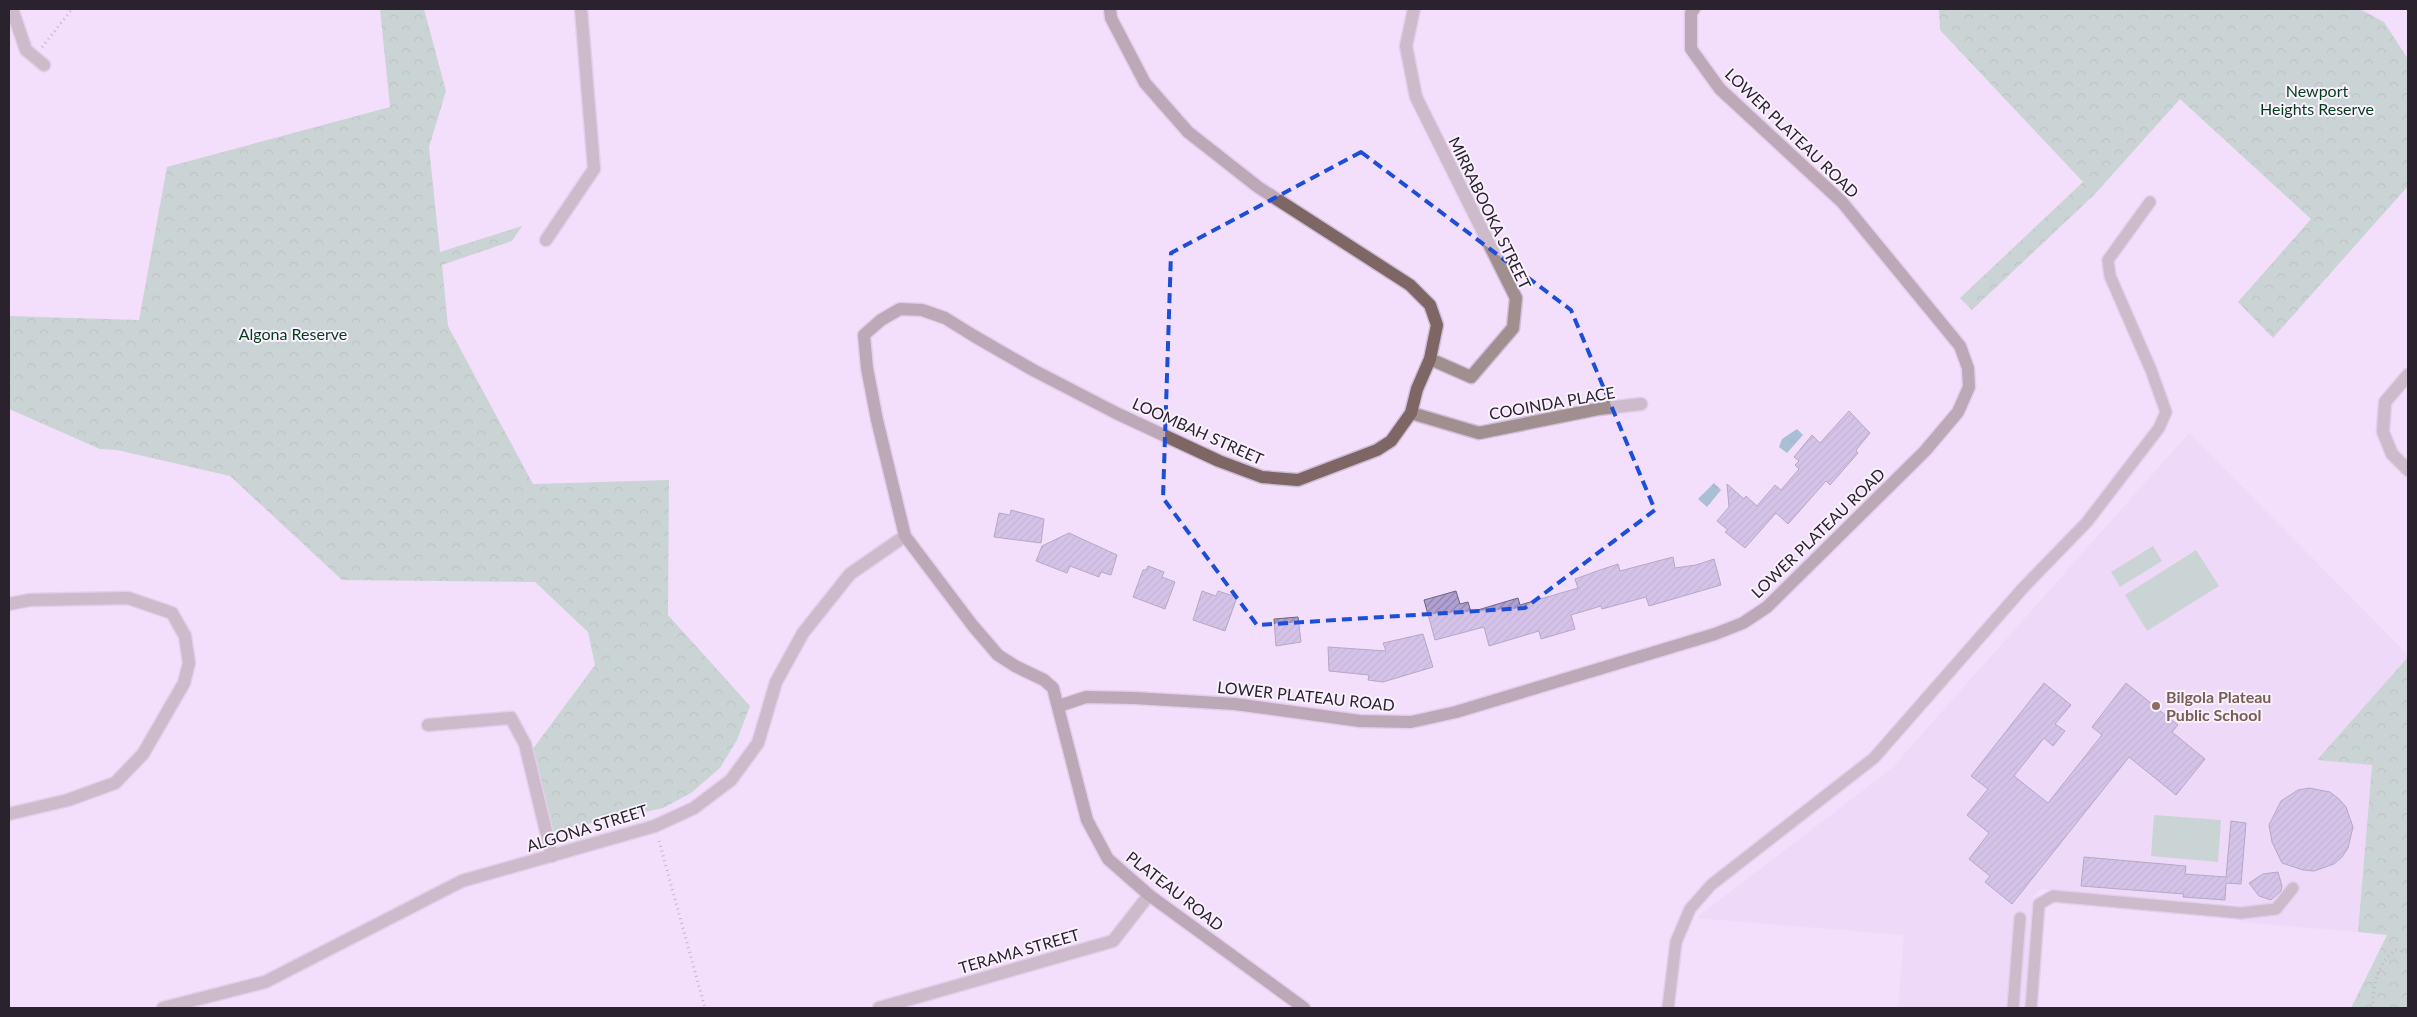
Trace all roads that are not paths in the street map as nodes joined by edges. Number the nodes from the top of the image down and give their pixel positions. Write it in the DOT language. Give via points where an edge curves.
graph roads {
  1 [pos="12,9"];
  2 [pos="581,9"];
  3 [pos="1110,9"];
  4 [pos="1414,9"];
  5 [pos="1694,9"];
  6 [pos="44,65"];
  7 [pos="2150,202"];
  8 [pos="546,240"];
  9 [pos="1430,359"];
  10 [pos="2408,376"];
  11 [pos="1641,404"];
  12 [pos="1412,413"];
  13 [pos="2408,470"];
  14 [pos="905,536"];
  15 [pos="9,604"];
  16 [pos="1059,706"];
  17 [pos="428,725"];
  18 [pos="9,814"];
  19 [pos="552,856"];
  20 [pos="2293,888"];
  21 [pos="1149,895"];
  22 [pos="2020,918"];
  23 [pos="163,1008"];
  24 [pos="879,1008"];
  25 [pos="1304,1008"];
  26 [pos="1668,1008"];
  27 [pos="2013,1008"];
  28 [pos="2031,1008"];
  1 -- 6 [label="street" via="26,50"];
  2 -- 8 [label="street" via="594,169"];
  3 -- 9 [label="street, LOOMBAH STREET" via="1111,18 1145,83 1188,132 1258,187 1410,285 1430,305 1437,325"];
  4 -- 9 [label="street, MIRRABOOKA STREET" via="1406,46 1416,97 1516,298 1513,328 1471,377"];
  5 -- 16 [label="street, LOWER PLATEAU ROAD" via="1691,13 1691,49 1720,89 1842,202 1960,346 1968,368 1969,387 1958,412 1925,451 1767,607 1743,623 1456,712 1401,722 1360,721 1235,704 1134,698 1086,697"];
  7 -- 26 [label="lane" via="2108,260 2110,276 2166,412 2159,428 2087,522 2023,588 1874,758 1711,885 1690,909 1676,942"];
  9 -- 12 [label="street, LOOMBAH STREET" via="1417,389"];
  10 -- 13 [label="street" via="2385,402 2383,432 2392,454"];
  11 -- 12 [label="street, COOINDA PLACE" via="1598,409 1479,433"];
  12 -- 14 [label="street, LOOMBAH STREET" via="1390,441 1377,450 1298,480 1262,477 1219,462 1116,413 945,318 922,310 900,309 864,335 877,420"];
  14 -- 16 [label="street, LOOMBAH STREET" via="998,654 1044,680 1053,688"];
  14 -- 19 [label="street, ALGONA STREET" via="850,574 803,633 776,682 758,743 731,780 694,808 655,826"];
  15 -- 18 [label="street" via="30,600 128,598 172,612 185,636 189,663 184,683 143,754 115,782 68,800"];
  16 -- 21 [label="street, PLATEAU ROAD" via="1087,820 1108,859"];
  17 -- 19 [label="street" via="511,718 525,744"];
  19 -- 23 [label="street, ALGONA STREET" via="462,881 266,982"];
  20 -- 28 [label="lane" via="2276,909 2241,914 2053,896 2039,904"];
  21 -- 24 [label="street, TERAMA STREET" via="1113,941"];
  21 -- 25 [label="street, PLATEAU ROAD"];
  22 -- 27 [label="lane"];
}
